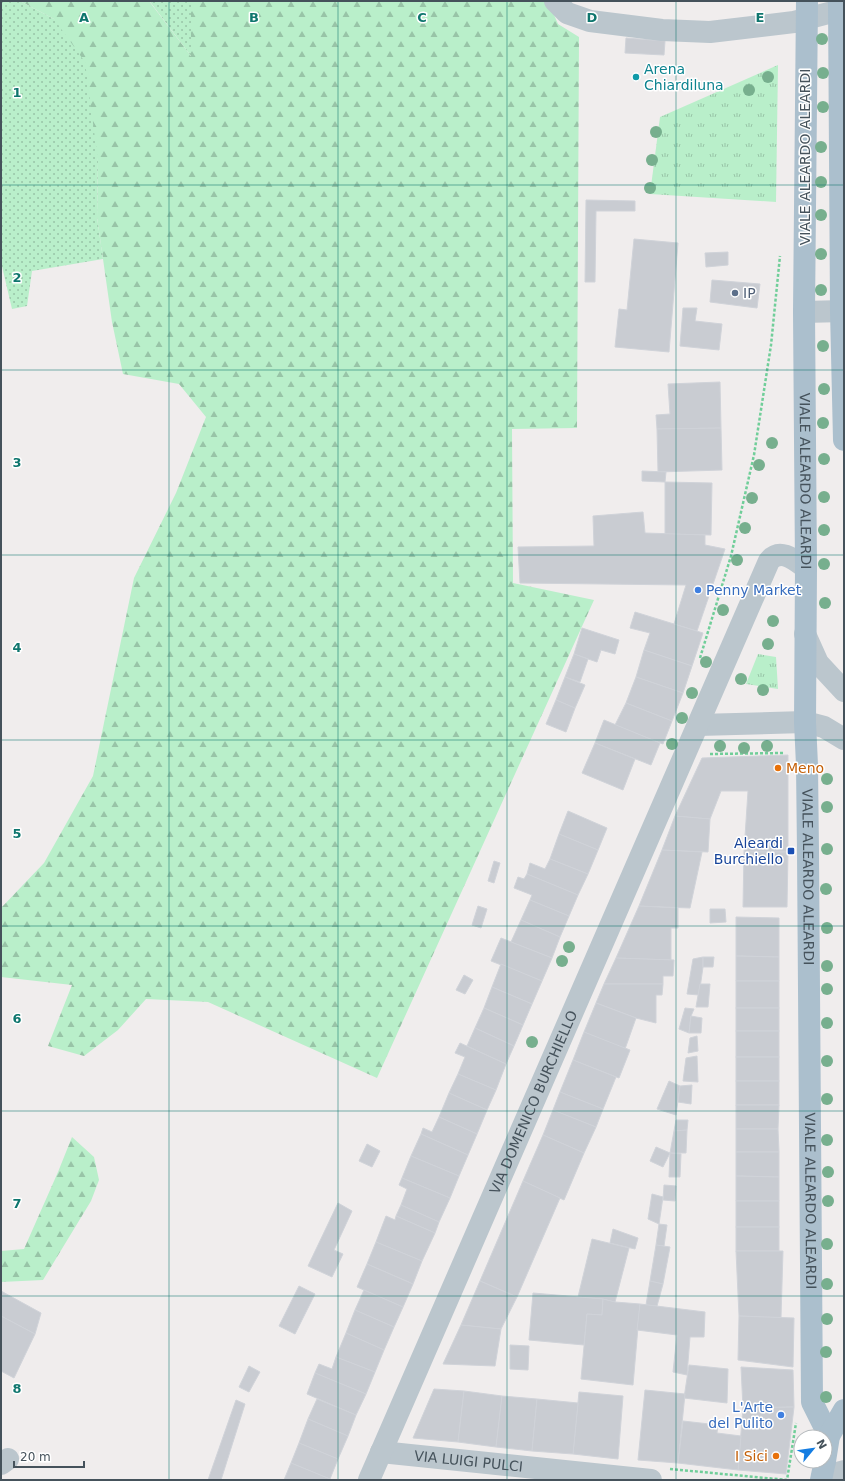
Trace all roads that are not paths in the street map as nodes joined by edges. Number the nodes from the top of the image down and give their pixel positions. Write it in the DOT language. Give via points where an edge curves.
graph roads {
  1 [pos="555,1"];
  2 [pos="841,7"];
  3 [pos="807,10"];
  4 [pos="842,311"];
  5 [pos="804,312"];
  6 [pos="844,440"];
  7 [pos="806,568"];
  8 [pos="805,634"];
  9 [pos="844,691"];
  10 [pos="805,722"];
  11 [pos="698,725"];
  12 [pos="844,739"];
  13 [pos="844,1410"];
  14 [pos="837,1437"];
  15 [pos="381,1452"];
  16 [pos="823,1470"];
  17 [pos="844,1471"];
  18 [pos="369,1480"];
  19 [pos="651,1480"];
  1 -- 3 [label="street" via="567,13 590,21 662,30 710,32 788,23"];
  2 -- 3 [label="street"];
  2 -- 4 [label="main road"];
  3 -- 5 [label="main road, VIALE ALEARDO ALEARDI"];
  4 -- 5 [label="street"];
  4 -- 6 [label="main road"];
  5 -- 7 [label="main road, VIALE ALEARDO ALEARDI"];
  7 -- 8 [label="main road, VIALE ALEARDO ALEARDI"];
  7 -- 11 [label="street, VIA DOMENICO BURCHIELLO" via="782,554 769,561"];
  8 -- 9 [label="street" via="818,663"];
  8 -- 10 [label="main road, VIALE ALEARDO ALEARDI"];
  10 -- 11 [label="street"];
  10 -- 12 [label="street" via="824,727"];
  10 -- 14 [label="main road, VIALE ALEARDO ALEARDI" via="808,765 812,1402"];
  11 -- 15 [label="street, VIA DOMENICO BURCHIELLO"];
  13 -- 14 [label="main road"];
  14 -- 16 [label="main road"];
  15 -- 18 [label="street, VIA DOMENICO BURCHIELLO"];
  15 -- 19 [label="street, VIA LUIGI PULCI"];
  16 -- 17 [label="street"];
}
